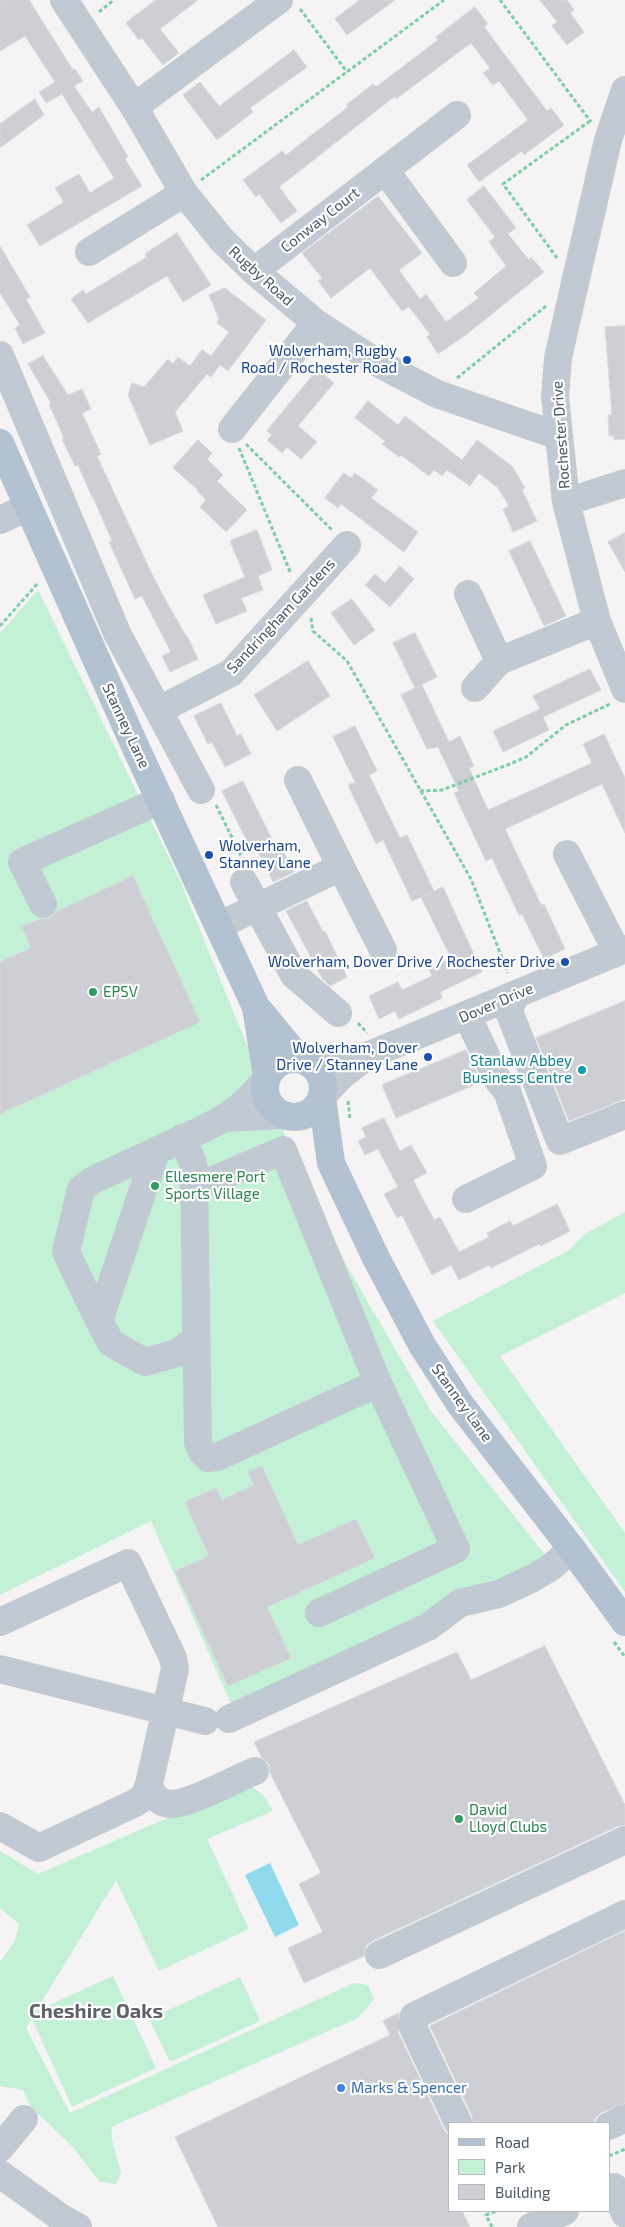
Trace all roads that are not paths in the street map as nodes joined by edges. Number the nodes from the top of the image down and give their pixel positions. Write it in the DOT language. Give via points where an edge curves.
graph roads {
  1 [pos="64,0"];
  2 [pos="289,4"];
  3 [pos="625,90"];
  4 [pos="134,108"];
  5 [pos="457,115"];
  6 [pos="385,170"];
  7 [pos="184,193"];
  8 [pos="89,252"];
  9 [pos="452,264"];
  10 [pos="254,271"];
  11 [pos="316,323"];
  12 [pos="0,355"];
  13 [pos="6,385"];
  14 [pos="232,429"];
  15 [pos="558,436"];
  16 [pos="0,443"];
  17 [pos="625,483"];
  18 [pos="566,502"];
  19 [pos="28,507"];
  20 [pos="0,520"];
  21 [pos="347,545"];
  22 [pos="468,594"];
  23 [pos="597,620"];
  24 [pos="499,661"];
  25 [pos="475,688"];
  26 [pos="621,695"];
  27 [pos="159,710"];
  28 [pos="299,780"];
  29 [pos="201,790"];
  30 [pos="161,800"];
  31 [pos="567,854"];
  32 [pos="342,867"];
  33 [pos="244,882"];
  34 [pos="43,904"];
  35 [pos="258,907"];
  36 [pos="220,925"];
  37 [pos="383,950"];
  38 [pos="621,951"];
  39 [pos="516,994"];
  40 [pos="256,1007"];
  41 [pos="324,1009"];
  42 [pos="467,1016"];
  43 [pos="367,1056"];
  44 [pos="303,1060"];
  45 [pos="266,1078"];
  46 [pos="330,1095"];
  47 [pos="625,1115"];
  48 [pos="285,1116"];
  49 [pos="226,1118"];
  50 [pos="182,1138"];
  51 [pos="156,1151"];
  52 [pos="331,1163"];
  53 [pos="194,1184"];
  54 [pos="466,1199"];
  55 [pos="99,1320"];
  56 [pos="196,1338"];
  57 [pos="378,1383"];
  58 [pos="572,1549"];
  59 [pos="319,1613"];
  60 [pos="0,1622"];
  61 [pos="625,1622"];
  62 [pos="0,1669"];
  63 [pos="166,1712"];
  64 [pos="255,1771"];
  65 [pos="149,1784"];
  66 [pos="0,1826"];
  67 [pos="625,1840"];
  68 [pos="625,1914"];
  69 [pos="379,1955"];
  70 [pos="625,2118"];
  71 [pos="24,2119"];
  72 [pos="458,2122"];
  73 [pos="610,2126"];
  74 [pos="0,2148"];
  75 [pos="0,2174"];
  76 [pos="616,2186"];
  77 [pos="565,2212"];
  78 [pos="568,2212"];
  79 [pos="625,2214"];
  80 [pos="78,2227"];
  81 [pos="531,2227"];
  82 [pos="577,2227"];
  1 -- 4 [label="street, Rugby Road"];
  2 -- 4 [label="street"];
  3 -- 15 [label="street, Rochester Drive" via="599,130 575,283 558,358 555,397"];
  4 -- 7 [label="street, Rugby Road"];
  5 -- 6 [label="street, Conway Court"];
  6 -- 9 [label="street"];
  6 -- 10 [label="street, Conway Court"];
  7 -- 8 [label="street"];
  7 -- 10 [label="street, Rugby Road" via="222,240"];
  10 -- 11 [label="street, Rugby Road"];
  11 -- 14 [label="street"];
  11 -- 15 [label="street, Rugby Road" via="376,362 437,394"];
  12 -- 13 [label="street"];
  13 -- 27 [label="street" via="117,633"];
  15 -- 18 [label="street, Rochester Drive"];
  16 -- 19 [label="main road, Stanney Lane"];
  17 -- 18 [label="street"];
  18 -- 23 [label="street, Rochester Drive"];
  19 -- 20 [label="street"];
  19 -- 30 [label="main road, Stanney Lane"];
  21 -- 27 [label="street, Sandringham Gardens" via="231,673"];
  22 -- 24 [label="street"];
  23 -- 24 [label="street"];
  23 -- 26 [label="street, Rochester Drive"];
  24 -- 25 [label="street"];
  27 -- 29 [label="street"];
  28 -- 32 [label="street"];
  30 -- 34 [label="street" via="22,862"];
  30 -- 36 [label="main road, Stanney Lane"];
  31 -- 38 [label="street"];
  32 -- 35 [label="street"];
  32 -- 37 [label="street"];
  33 -- 35 [label="street"];
  35 -- 36 [label="street"];
  35 -- 41 [label="street" via="294,975"];
  36 -- 40 [label="main road, Stanney Lane"];
  38 -- 39 [label="street, Dover Drive"];
  39 -- 42 [label="street, Dover Drive"];
  39 -- 47 [label="street" via="508,1009 560,1141"];
  40 -- 44 [label="main road, Stanney Lane"];
  40 -- 45 [label="main road, Stanney Lane"];
  42 -- 43 [label="street, Dover Drive"];
  42 -- 54 [label="street" via="497,1079 507,1091 533,1166"];
  43 -- 44 [label="street, Dover Drive"];
  43 -- 46 [label="street, Dover Drive" via="337,1080"];
  44 -- 45 [label="main road" via="293,1058 278,1063"];
  44 -- 46 [label="main road" via="318,1071"];
  45 -- 48 [label="main road" via="266,1097 276,1111"];
  45 -- 49 [label="street" via="248,1100"];
  46 -- 48 [label="main road" via="304,1115"];
  46 -- 52 [label="main road, Stanney Lane"];
  48 -- 49 [label="street"];
  48 -- 52 [label="main road, Stanney Lane"];
  49 -- 50 [label="street"];
  50 -- 51 [label="street"];
  50 -- 53 [label="street" via="193,1163"];
  51 -- 55 [label="street"];
  51 -- 55 [label="street" via="93,1180 81,1189 66,1252"];
  52 -- 58 [label="main road, Stanney Lane" via="376,1258 441,1376"];
  53 -- 56 [label="street"];
  53 -- 57 [label="street" via="213,1180 284,1150"];
  55 -- 56 [label="street" via="111,1343 145,1362 177,1353"];
  56 -- 57 [label="street" via="198,1443 208,1458 221,1456"];
  57 -- 59 [label="street" via="456,1549"];
  58 -- 61 [label="main road, Stanney Lane"];
  58 -- 63 [label="street" via="542,1574 499,1594 470,1619 448,1626 428,1627 217,1720"];
  60 -- 63 [label="street" via="128,1563 173,1658 174,1674"];
  62 -- 63 [label="street"];
  63 -- 65 [label="street"];
  64 -- 65 [label="street" via="184,1802 169,1804 150,1792"];
  65 -- 66 [label="street" via="144,1797 135,1803 39,1848"];
  67 -- 69 [label="street"];
  68 -- 72 [label="street" via="414,2016 412,2025"];
  70 -- 73 [label="street"];
  71 -- 74 [label="street"];
  75 -- 80 [label="street"];
  76 -- 79 [label="street"];
  77 -- 81 [label="street"];
  78 -- 82 [label="street"];
}
